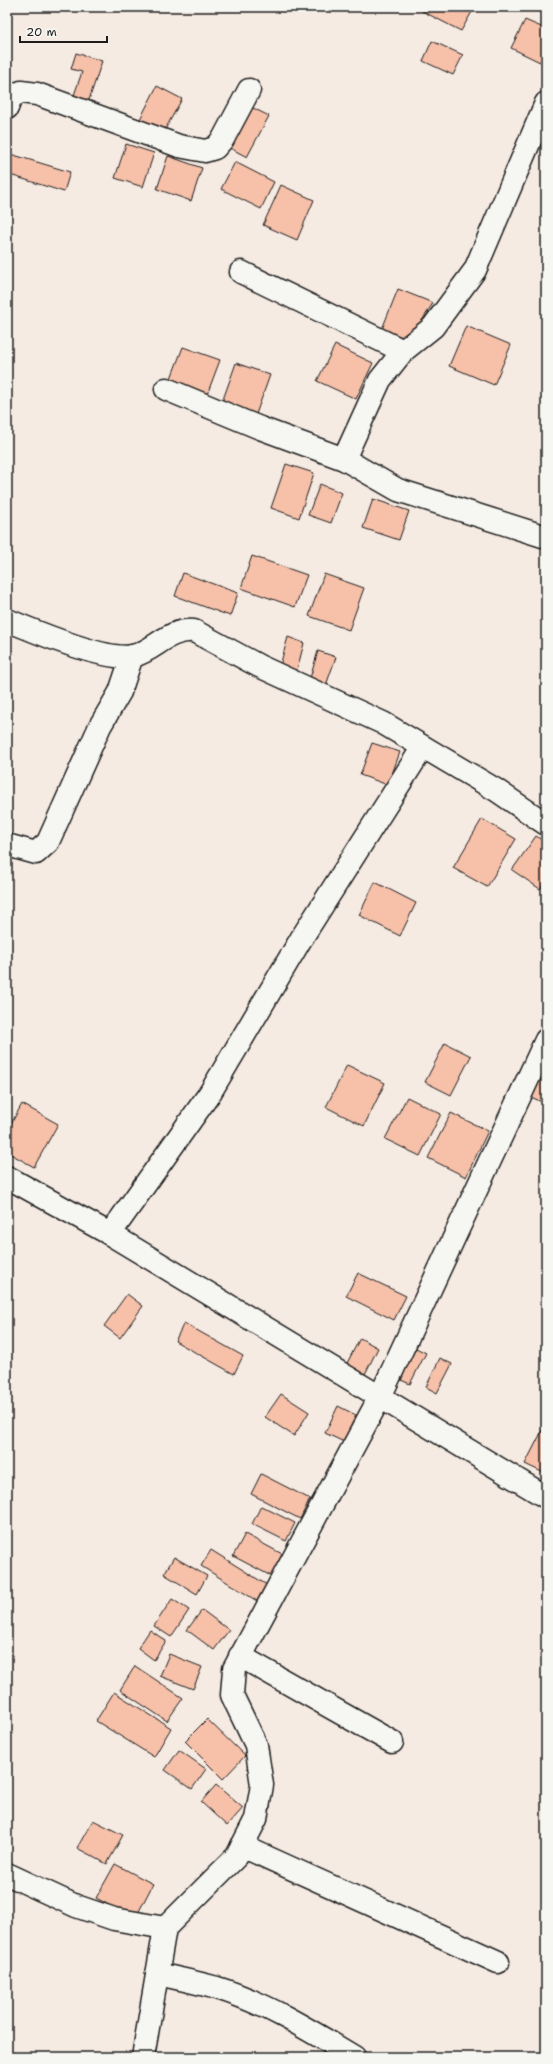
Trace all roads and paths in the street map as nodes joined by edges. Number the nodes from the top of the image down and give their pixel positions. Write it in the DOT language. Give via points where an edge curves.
graph roads {
  1 [pos="250,90"];
  2 [pos="546,103"];
  3 [pos="7,108"];
  4 [pos="241,272"];
  5 [pos="403,351"];
  6 [pos="166,389"];
  7 [pos="344,460"];
  8 [pos="546,537"];
  9 [pos="7,620"];
  10 [pos="132,656"];
  11 [pos="423,747"];
  12 [pos="546,824"];
  13 [pos="7,845"];
  14 [pos="546,1040"];
  15 [pos="7,1177"];
  16 [pos="110,1234"];
  17 [pos="380,1397"];
  18 [pos="546,1497"];
  19 [pos="240,1656"];
  20 [pos="392,1742"];
  21 [pos="242,1846"];
  22 [pos="7,1874"];
  23 [pos="165,1928"];
  24 [pos="498,1962"];
  25 [pos="158,1974"];
  26 [pos="143,2057"];
  27 [pos="354,2057"];
  1 -- 3 [label="street" via="223,139 215,148 205,151 179,146 37,94 21,92 11,97"];
  2 -- 5 [label="street" via="475,270 433,327"];
  4 -- 5 [label="street"];
  5 -- 7 [label="street" via="380,380"];
  6 -- 7 [label="street"];
  7 -- 8 [label="street" via="398,490"];
  9 -- 10 [label="street" via="80,648 114,656"];
  10 -- 11 [label="street" via="182,630 194,632 259,666 383,723"];
  10 -- 13 [label="street" via="120,692 100,726 48,842 36,853"];
  11 -- 12 [label="street" via="496,790"];
  11 -- 16 [label="street" via="301,939 210,1093"];
  14 -- 17 [label="street"];
  15 -- 16 [label="street"];
  16 -- 17 [label="street"];
  17 -- 18 [label="street"];
  17 -- 19 [label="street"];
  19 -- 20 [label="street"];
  19 -- 21 [label="street" via="234,1668 232,1696 256,1745 262,1785 256,1819"];
  21 -- 23 [label="street" via="237,1856"];
  21 -- 24 [label="street"];
  22 -- 23 [label="street" via="76,1906 114,1919"];
  23 -- 25 [label="street"];
  25 -- 26 [label="street"];
  25 -- 27 [label="street" via="218,1989 260,2005"];
}
